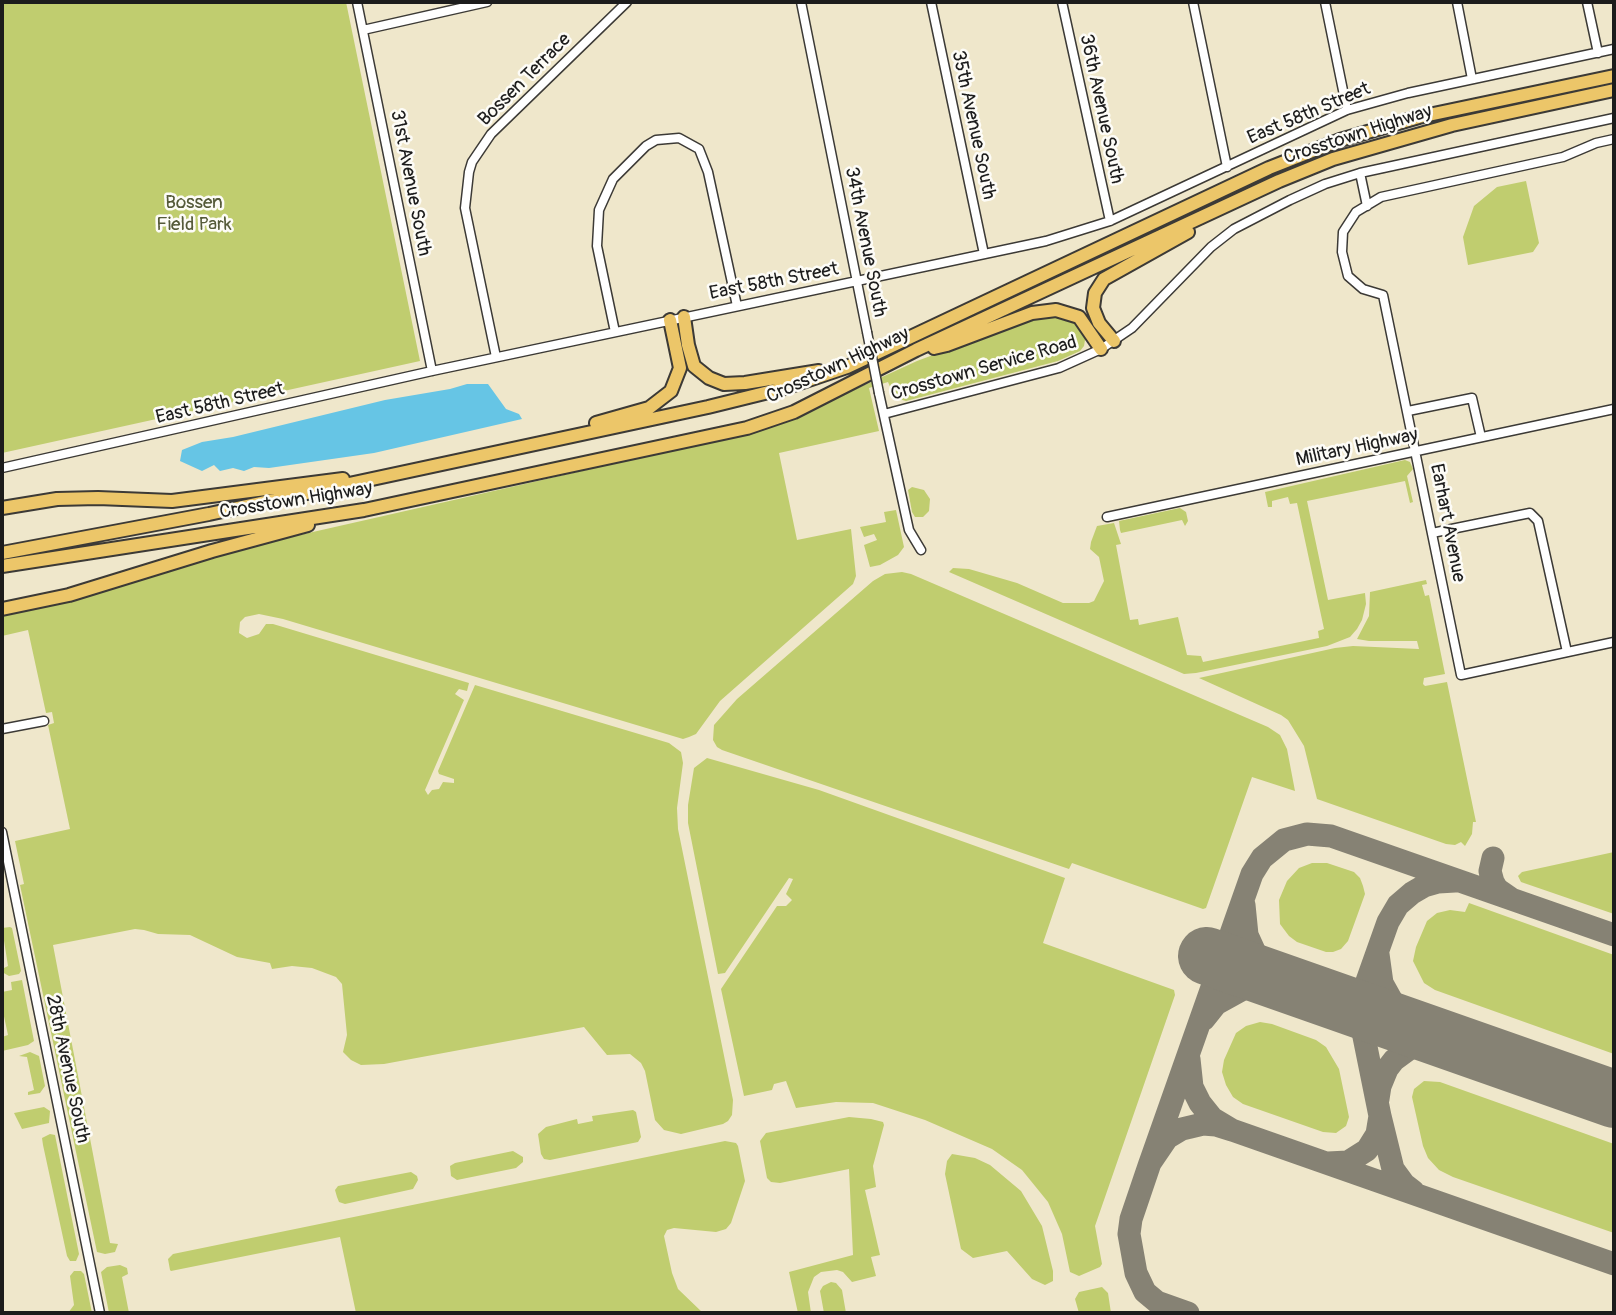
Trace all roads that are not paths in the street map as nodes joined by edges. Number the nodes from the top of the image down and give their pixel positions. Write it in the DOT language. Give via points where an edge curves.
graph roads {
  1 [pos="358,2"];
  2 [pos="487,2"];
  3 [pos="627,2"];
  4 [pos="801,2"];
  5 [pos="931,2"];
  6 [pos="1062,2"];
  7 [pos="1193,2"];
  8 [pos="1325,2"];
  9 [pos="1457,2"];
  10 [pos="1587,2"];
  11 [pos="363,30"];
  12 [pos="1614,49"];
  13 [pos="1598,53"];
  14 [pos="1614,76"];
  15 [pos="1472,79"];
  16 [pos="1614,90"];
  17 [pos="1347,110"];
  18 [pos="1614,118"];
  19 [pos="1614,139"];
  20 [pos="1227,167"];
  21 [pos="1360,173"];
  22 [pos="1279,181"];
  23 [pos="1367,206"];
  24 [pos="1110,221"];
  25 [pos="984,254"];
  26 [pos="857,281"];
  27 [pos="737,306"];
  28 [pos="684,317"];
  29 [pos="670,320"];
  30 [pos="615,332"];
  31 [pos="1114,341"];
  32 [pos="1101,349"];
  33 [pos="916,351"];
  34 [pos="496,357"];
  35 [pos="847,366"];
  36 [pos="432,371"];
  37 [pos="1614,409"];
  38 [pos="1408,411"];
  39 [pos="884,414"];
  40 [pos="1481,437"];
  41 [pos="508,449"];
  42 [pos="1416,451"];
  43 [pos="2,468"];
  44 [pos="371,480"];
  45 [pos="2,508"];
  46 [pos="364,510"];
  47 [pos="1107,517"];
  48 [pos="1432,533"];
  49 [pos="921,550"];
  50 [pos="2,553"];
  51 [pos="2,566"];
  52 [pos="2,609"];
  53 [pos="1614,642"];
  54 [pos="1567,652"];
  55 [pos="44,721"];
  56 [pos="2,729"];
  57 [pos="2,832"];
  58 [pos="14,889"];
  59 [pos="2,892"];
  60 [pos="100,1313"];
  1 -- 11 [label="street, 31st Avenue South"];
  2 -- 11 [label="street"];
  3 -- 34 [label="street, Bossen Terrace" via="491,134 472,162 465,208"];
  4 -- 26 [label="street, 34th Avenue South"];
  5 -- 25 [label="street, 35th Avenue South"];
  6 -- 24 [label="street, 36th Avenue South"];
  7 -- 20 [label="street"];
  8 -- 17 [label="street"];
  9 -- 15 [label="street"];
  10 -- 13 [label="street"];
  11 -- 36 [label="street, 31st Avenue South"];
  12 -- 13 [label="street, East 58th Street"];
  13 -- 15 [label="street, East 58th Street"];
  14 -- 35 [label="highway, Crosstown Highway" via="1419,117 1340,140"];
  15 -- 17 [label="street, East 58th Street"];
  16 -- 22 [label="highway, Crosstown Highway" via="1415,135 1333,159"];
  17 -- 20 [label="street, East 58th Street"];
  18 -- 21 [label="street, Crosstown Service Road"];
  19 -- 23 [label="street" via="1563,157 1381,197"];
  20 -- 24 [label="street, East 58th Street"];
  21 -- 23 [label="street"];
  21 -- 31 [label="street, Crosstown Service Road" via="1325,184 1234,229"];
  22 -- 31 [label="highway" via="1104,279 1094,293 1093,308"];
  22 -- 33 [label="highway, Crosstown Highway"];
  23 -- 38 [label="street, Earhart Avenue" via="1356,212 1343,232 1342,251 1348,276 1363,289 1383,295"];
  24 -- 25 [label="street, East 58th Street"];
  25 -- 26 [label="street, East 58th Street"];
  26 -- 27 [label="street, East 58th Street"];
  26 -- 39 [label="street, 34th Avenue South, bridge"];
  27 -- 28 [label="street, East 58th Street"];
  27 -- 30 [label="street" via="699,149 679,138 656,140 614,178 599,211 597,246"];
  28 -- 29 [label="street, East 58th Street"];
  28 -- 35 [label="highway" via="694,366 724,384"];
  29 -- 30 [label="street, East 58th Street"];
  29 -- 41 [label="highway" via="680,368 671,391 649,408"];
  30 -- 34 [label="street, East 58th Street"];
  31 -- 32 [label="street, Crosstown Service Road"];
  32 -- 33 [label="highway" via="1079,317 1056,310 1032,313 947,345"];
  32 -- 39 [label="street, Crosstown Service Road" via="1059,368"];
  33 -- 46 [label="highway, Crosstown Highway" via="794,412 747,428"];
  34 -- 36 [label="street, East 58th Street"];
  35 -- 41 [label="highway, Crosstown Highway" via="785,388 708,407"];
  36 -- 43 [label="street, East 58th Street"];
  37 -- 40 [label="street, Military Highway"];
  38 -- 40 [label="street" via="1472,398"];
  38 -- 42 [label="street, Earhart Avenue"];
  39 -- 49 [label="street, 34th Avenue South" via="909,530"];
  40 -- 42 [label="street, Military Highway"];
  41 -- 44 [label="highway, Crosstown Highway"];
  42 -- 47 [label="street, Military Highway"];
  42 -- 48 [label="street, Earhart Avenue"];
  44 -- 45 [label="highway" via="341,478 172,501 57,499"];
  44 -- 50 [label="highway, Crosstown Highway"];
  46 -- 51 [label="highway, Crosstown Highway"];
  46 -- 52 [label="highway" via="69,595"];
  48 -- 54 [label="street" via="1530,513 1538,521"];
  48 -- 54 [label="street, Earhart Avenue" via="1461,675"];
  53 -- 54 [label="street"];
  55 -- 56 [label="street"];
  57 -- 58 [label="street, 28th Avenue South"];
  58 -- 59 [label="street"];
  58 -- 60 [label="street, 28th Avenue South"];
}
